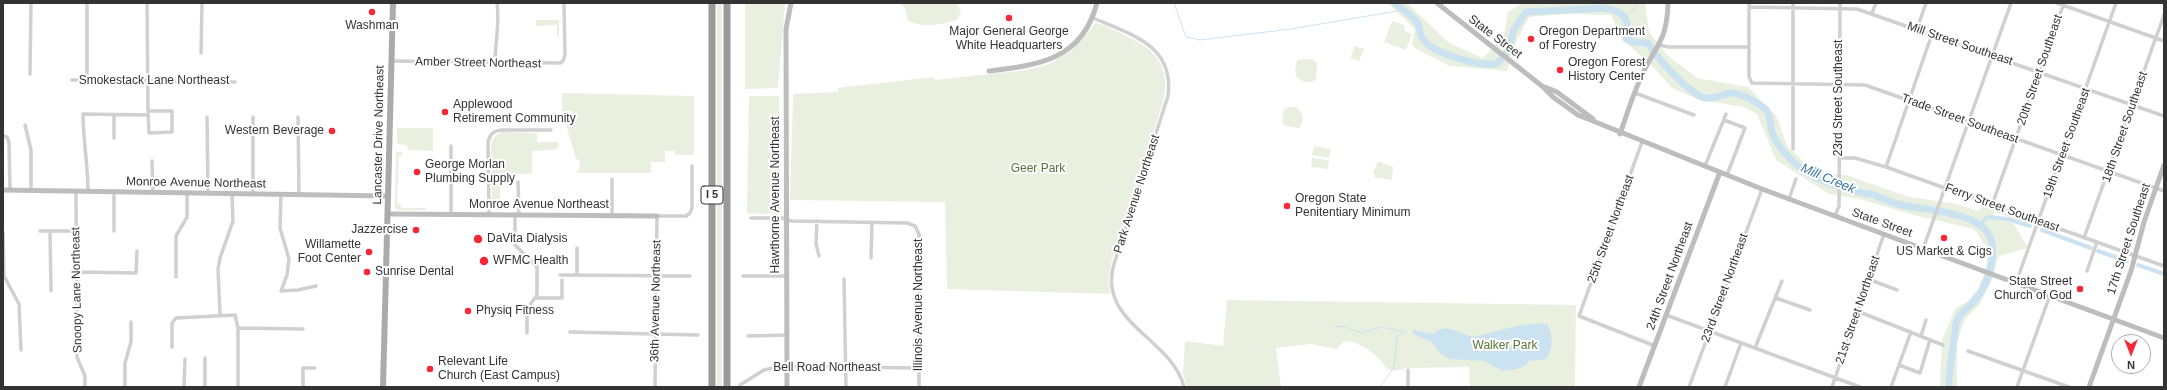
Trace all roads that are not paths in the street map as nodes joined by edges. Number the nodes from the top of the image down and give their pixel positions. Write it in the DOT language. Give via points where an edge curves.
graph roads {
  1 [pos="31,3"];
  2 [pos="87,3"];
  3 [pos="147,3"];
  4 [pos="202,3"];
  5 [pos="393,3"];
  6 [pos="497,3"];
  7 [pos="564,3"];
  8 [pos="712,3"];
  9 [pos="727,3"];
  10 [pos="791,3"];
  11 [pos="1097,3"];
  12 [pos="1437,3"];
  13 [pos="1668,3"];
  14 [pos="1840,3"];
  15 [pos="1876,3"];
  16 [pos="1926,3"];
  17 [pos="2011,3"];
  18 [pos="2057,3"];
  19 [pos="2116,3"];
  20 [pos="2063,4"];
  21 [pos="1749,5"];
  22 [pos="1793,5"];
  23 [pos="1840,8"];
  24 [pos="1872,14"];
  25 [pos="2164,15"];
  26 [pos="1092,18"];
  27 [pos="2110,21"];
  28 [pos="1917,29"];
  29 [pos="1932,34"];
  30 [pos="2156,38"];
  31 [pos="2164,41"];
  32 [pos="1660,45"];
  33 [pos="1749,47"];
  34 [pos="201,53"];
  35 [pos="1994,56"];
  36 [pos="392,62"];
  37 [pos="495,63"];
  38 [pos="989,71"];
  39 [pos="2039,72"];
  40 [pos="30,74"];
  41 [pos="86,74"];
  42 [pos="72,80"];
  43 [pos="146,81"];
  44 [pos="235,82"];
  45 [pos="1793,83"];
  46 [pos="1840,84"];
  47 [pos="2086,89"];
  48 [pos="1635,93"];
  49 [pos="1909,100"];
  50 [pos="2132,105"];
  51 [pos="148,113"];
  52 [pos="1726,114"];
  53 [pos="114,115"];
  54 [pos="1694,115"];
  55 [pos="2164,116"];
  56 [pos="207,117"];
  57 [pos="253,117"];
  58 [pos="298,117"];
  59 [pos="1724,120"];
  60 [pos="1970,122"];
  61 [pos="25,125"];
  62 [pos="551,130"];
  63 [pos="1620,134"];
  64 [pos="3,136"];
  65 [pos="114,138"];
  66 [pos="2016,138"];
  67 [pos="1642,142"];
  68 [pos="451,146"];
  69 [pos="1794,149"];
  70 [pos="2062,155"];
  71 [pos="1839,158"];
  72 [pos="152,161"];
  73 [pos="2164,165"];
  74 [pos="692,166"];
  75 [pos="1705,166"];
  76 [pos="1886,167"];
  77 [pos="1720,172"];
  78 [pos="2109,172"];
  79 [pos="1727,175"];
  80 [pos="612,179"];
  81 [pos="1796,179"];
  82 [pos="518,182"];
  83 [pos="1946,188"];
  84 [pos="2156,188"];
  85 [pos="1762,189"];
  86 [pos="3,190"];
  87 [pos="10,190"];
  88 [pos="31,190"];
  89 [pos="76,191"];
  90 [pos="88,191"];
  91 [pos="2164,191"];
  92 [pos="114,192"];
  93 [pos="153,192"];
  94 [pos="187,193"];
  95 [pos="208,193"];
  96 [pos="232,194"];
  97 [pos="253,194"];
  98 [pos="281,195"];
  99 [pos="299,195"];
  100 [pos="388,196"];
  101 [pos="1789,199"];
  102 [pos="1992,205"];
  103 [pos="388,214"];
  104 [pos="451,214"];
  105 [pos="489,214"];
  106 [pos="517,214"];
  107 [pos="612,215"];
  108 [pos="657,216"];
  109 [pos="1835,216"];
  110 [pos="751,218"];
  111 [pos="786,220"];
  112 [pos="817,221"];
  113 [pos="872,222"];
  114 [pos="2039,222"];
  115 [pos="50,231"];
  116 [pos="76,231"];
  117 [pos="114,231"];
  118 [pos="3,232"];
  119 [pos="40,232"];
  120 [pos="1884,234"];
  121 [pos="2084,238"];
  122 [pos="2097,242"];
  123 [pos="577,248"];
  124 [pos="1923,249"];
  125 [pos="137,251"];
  126 [pos="819,256"];
  127 [pos="2135,256"];
  128 [pos="871,258"];
  129 [pos="535,264"];
  130 [pos="554,264"];
  131 [pos="2164,266"];
  132 [pos="76,272"];
  133 [pos="2087,272"];
  134 [pos="560,276"];
  135 [pos="577,276"];
  136 [pos="658,276"];
  137 [pos="690,276"];
  138 [pos="743,276"];
  139 [pos="786,276"];
  140 [pos="176,277"];
  141 [pos="844,279"];
  142 [pos="1868,279"];
  143 [pos="562,280"];
  144 [pos="1782,281"];
  145 [pos="2016,283"];
  146 [pos="316,286"];
  147 [pos="1897,290"];
  148 [pos="51,291"];
  149 [pos="2050,295"];
  150 [pos="535,298"];
  151 [pos="1776,298"];
  152 [pos="1810,310"];
  153 [pos="1857,312"];
  154 [pos="1666,314"];
  155 [pos="220,315"];
  156 [pos="2114,319"];
  157 [pos="1926,320"];
  158 [pos="131,322"];
  159 [pos="238,328"];
  160 [pos="303,329"];
  161 [pos="1710,331"];
  162 [pos="570,332"];
  163 [pos="1911,332"];
  164 [pos="527,333"];
  165 [pos="656,334"];
  166 [pos="698,335"];
  167 [pos="748,336"];
  168 [pos="787,336"];
  169 [pos="1921,336"];
  170 [pos="2164,338"];
  171 [pos="1930,340"];
  172 [pos="1742,343"];
  173 [pos="1943,345"];
  174 [pos="1655,346"];
  175 [pos="172,347"];
  176 [pos="1755,348"];
  177 [pos="21,350"];
  178 [pos="1968,351"];
  179 [pos="185,358"];
  180 [pos="205,358"];
  181 [pos="1899,365"];
  182 [pos="787,366"];
  183 [pos="316,368"];
  184 [pos="846,368"];
  185 [pos="919,368"];
  186 [pos="1408,370"];
  187 [pos="2022,370"];
  188 [pos="1835,377"];
  189 [pos="740,385"];
  190 [pos="85,387"];
  191 [pos="125,387"];
  192 [pos="184,387"];
  193 [pos="205,387"];
  194 [pos="238,387"];
  195 [pos="303,387"];
  196 [pos="383,387"];
  197 [pos="654,387"];
  198 [pos="712,387"];
  199 [pos="727,387"];
  200 [pos="788,387"];
  201 [pos="846,387"];
  202 [pos="919,387"];
  203 [pos="1184,387"];
  204 [pos="1408,387"];
  205 [pos="1639,387"];
  206 [pos="1689,387"];
  207 [pos="1725,387"];
  208 [pos="1832,387"];
  209 [pos="1860,387"];
  210 [pos="1891,387"];
  211 [pos="2017,387"];
  212 [pos="2069,387"];
  213 [pos="2089,387"];
  1 -- 40 [label="street"];
  2 -- 41 [label="street"];
  3 -- 43 [label="street"];
  4 -- 34 [label="street"];
  5 -- 36 [label="main road, Lancaster Drive Northeast"];
  6 -- 37 [label="street" via="498,36 495,44"];
  7 -- 37 [label="street, Amber Street Northeast" via="563,61 557,64"];
  8 -- 198 [label="highway, I 5"];
  9 -- 199 [label="highway, I 5"];
  10 -- 111 [label="main road, Hawthorne Avenue Northeast" via="786,29"];
  11 -- 26 [label="main road"];
  12 -- 63 [label="main road, State Street" via="1571,111"];
  13 -- 32 [label="main road" via="1666,31"];
  14 -- 23 [label="street, 23rd Street Southeast"];
  15 -- 24 [label="street"];
  16 -- 28 [label="street"];
  17 -- 35 [label="street"];
  18 -- 20 [label="street"];
  19 -- 27 [label="street, 19th Street Southeast"];
  20 -- 27 [label="street"];
  20 -- 39 [label="street, 20th Street Southeast"];
  21 -- 22 [label="street, Mill Street Southeast"];
  21 -- 33 [label="street"];
  22 -- 23 [label="street, Mill Street Southeast"];
  22 -- 45 [label="street"];
  23 -- 24 [label="street, Mill Street Southeast" via="1857,9"];
  23 -- 46 [label="street, 23rd Street Southeast"];
  24 -- 28 [label="street, Mill Street Southeast"];
  25 -- 30 [label="street, 18th Street Southeast"];
  26 -- 38 [label="main road" via="1081,38 1051,60 1032,66"];
  26 -- 203 [label="street, Park Avenue Northeast" via="1147,43 1161,58 1167,72 1168,96 1114,264 1112,284 1120,310 1175,366"];
  27 -- 30 [label="street"];
  27 -- 47 [label="street, 19th Street Southeast"];
  28 -- 29 [label="street, Mill Street Southeast"];
  29 -- 35 [label="street, Mill Street Southeast"];
  29 -- 49 [label="street"];
  30 -- 31 [label="street"];
  30 -- 50 [label="street, 18th Street Southeast"];
  32 -- 33 [label="street"];
  32 -- 48 [label="main road"];
  33 -- 45 [label="street, Trade Street Southeast" via="1750,82"];
  35 -- 39 [label="street, Mill Street Southeast"];
  35 -- 60 [label="street"];
  36 -- 37 [label="street, Amber Street Northeast"];
  36 -- 100 [label="main road, Lancaster Drive Northeast"];
  39 -- 47 [label="street, Mill Street Southeast"];
  39 -- 66 [label="street, 20th Street Southeast"];
  42 -- 43 [label="street, Smokestack Lane Northeast"];
  43 -- 44 [label="street, Smokestack Lane Northeast"];
  43 -- 51 [label="street"];
  45 -- 46 [label="street, Trade Street Southeast"];
  45 -- 69 [label="street"];
  46 -- 49 [label="street, Trade Street Southeast" via="1865,85"];
  46 -- 71 [label="street, 23rd Street Southeast"];
  47 -- 50 [label="street, Mill Street Southeast"];
  47 -- 70 [label="street, 19th Street Southeast"];
  48 -- 54 [label="street"];
  48 -- 63 [label="main road"];
  49 -- 60 [label="street, Trade Street Southeast"];
  49 -- 76 [label="street"];
  50 -- 55 [label="street, Mill Street Southeast"];
  50 -- 78 [label="street, 18th Street Southeast"];
  51 -- 51 [label="street" via="149,133 172,132 172,111"];
  51 -- 53 [label="street"];
  52 -- 59 [label="street"];
  53 -- 65 [label="street"];
  53 -- 90 [label="street" via="83,114"];
  56 -- 95 [label="street"];
  57 -- 97 [label="street"];
  58 -- 99 [label="street"];
  59 -- 75 [label="street"];
  59 -- 79 [label="street" via="1745,128"];
  60 -- 66 [label="street, Trade Street Southeast"];
  60 -- 83 [label="street"];
  61 -- 88 [label="street" via="31,150"];
  62 -- 105 [label="street" via="499,130 491,135 488,143"];
  63 -- 67 [label="main road, State Street"];
  64 -- 87 [label="street" via="7,137 9,142"];
  66 -- 70 [label="street, Trade Street Southeast"];
  66 -- 102 [label="street, 20th Street Southeast"];
  67 -- 75 [label="main road, State Street"];
  67 -- 174 [label="street, 25th Street Northeast" via="1579,316"];
  68 -- 104 [label="street"];
  70 -- 78 [label="street, Trade Street Southeast"];
  70 -- 114 [label="street, 19th Street Southeast"];
  71 -- 76 [label="street, Ferry Street Southeast" via="1858,158"];
  71 -- 109 [label="street, 23rd Street Southeast" via="1839,198 1838,212"];
  72 -- 93 [label="street"];
  73 -- 84 [label="main road, 17th Street Southeast"];
  74 -- 108 [label="street, Monroe Avenue Northeast" via="690,214"];
  75 -- 77 [label="main road, State Street"];
  76 -- 83 [label="street, Ferry Street Southeast"];
  77 -- 79 [label="main road, State Street"];
  77 -- 154 [label="main road, 24th Street Northeast"];
  78 -- 84 [label="street, Trade Street Southeast"];
  78 -- 121 [label="street, 18th Street Southeast"];
  79 -- 85 [label="main road, State Street"];
  80 -- 107 [label="street"];
  81 -- 101 [label="street"];
  82 -- 106 [label="street"];
  83 -- 102 [label="street, Ferry Street Southeast"];
  83 -- 124 [label="street"];
  84 -- 91 [label="street, Trade Street Southeast"];
  84 -- 127 [label="main road, 17th Street Southeast"];
  85 -- 101 [label="main road, State Street"];
  85 -- 161 [label="street, 23rd Street Northeast"];
  86 -- 87 [label="main road, Monroe Avenue Northeast"];
  87 -- 88 [label="main road, Monroe Avenue Northeast"];
  88 -- 89 [label="main road, Monroe Avenue Northeast"];
  89 -- 90 [label="main road, Monroe Avenue Northeast"];
  89 -- 116 [label="street, Snoopy Lane Northeast"];
  90 -- 92 [label="main road, Monroe Avenue Northeast"];
  92 -- 93 [label="main road, Monroe Avenue Northeast"];
  92 -- 117 [label="street"];
  93 -- 94 [label="main road, Monroe Avenue Northeast"];
  94 -- 95 [label="main road, Monroe Avenue Northeast"];
  94 -- 140 [label="street" via="187,217 176,236"];
  95 -- 96 [label="main road, Monroe Avenue Northeast"];
  96 -- 97 [label="main road, Monroe Avenue Northeast"];
  96 -- 155 [label="street" via="233,221 218,269"];
  97 -- 98 [label="main road, Monroe Avenue Northeast"];
  98 -- 99 [label="main road, Monroe Avenue Northeast"];
  98 -- 146 [label="street" via="280,228 289,259 281,291"];
  99 -- 100 [label="main road, Monroe Avenue Northeast"];
  100 -- 103 [label="main road, Lancaster Drive Northeast"];
  101 -- 109 [label="main road, State Street"];
  102 -- 114 [label="street, Ferry Street Southeast"];
  103 -- 104 [label="main road, Monroe Avenue Northeast"];
  103 -- 196 [label="main road, Lancaster Drive Northeast"];
  104 -- 105 [label="main road, Monroe Avenue Northeast"];
  105 -- 106 [label="main road, Monroe Avenue Northeast"];
  106 -- 107 [label="main road, Monroe Avenue Northeast"];
  106 -- 129 [label="street" via="515,245"];
  107 -- 108 [label="main road, Monroe Avenue Northeast"];
  108 -- 136 [label="street, 36th Avenue Northeast"];
  109 -- 120 [label="main road, State Street"];
  110 -- 111 [label="street"];
  111 -- 112 [label="street"];
  111 -- 139 [label="main road, Hawthorne Avenue Northeast"];
  112 -- 113 [label="street"];
  112 -- 126 [label="street" via="816,244"];
  113 -- 128 [label="street"];
  113 -- 185 [label="street, Illinois Avenue Northeast" via="914,224 919,234"];
  114 -- 121 [label="street, Ferry Street Southeast"];
  114 -- 145 [label="street, 19th Street Southeast"];
  115 -- 116 [label="street"];
  115 -- 119 [label="street"];
  115 -- 148 [label="street"];
  116 -- 132 [label="street, Snoopy Lane Northeast"];
  118 -- 177 [label="street" via="4,276 19,304"];
  120 -- 124 [label="main road, State Street"];
  120 -- 142 [label="street, 21st Street Northeast"];
  121 -- 122 [label="street, Ferry Street Southeast"];
  122 -- 127 [label="street, Ferry Street Southeast"];
  122 -- 133 [label="street"];
  123 -- 135 [label="street"];
  124 -- 145 [label="main road, State Street"];
  125 -- 132 [label="street" via="136,273"];
  127 -- 131 [label="street, Ferry Street Southeast"];
  127 -- 156 [label="main road, 17th Street Southeast"];
  129 -- 130 [label="street"];
  129 -- 150 [label="street"];
  132 -- 190 [label="street, Snoopy Lane Northeast" via="77,357 85,376"];
  134 -- 135 [label="street"];
  135 -- 136 [label="street"];
  136 -- 137 [label="street"];
  136 -- 165 [label="street, 36th Avenue Northeast"];
  138 -- 139 [label="street"];
  139 -- 168 [label="main road, Hawthorne Avenue Northeast"];
  141 -- 184 [label="street"];
  142 -- 147 [label="street"];
  142 -- 153 [label="street, 21st Street Northeast"];
  143 -- 150 [label="street" via="562,298"];
  144 -- 151 [label="street"];
  145 -- 149 [label="main road, State Street"];
  149 -- 156 [label="main road, State Street"];
  149 -- 187 [label="street"];
  150 -- 164 [label="street" via="527,309"];
  151 -- 152 [label="street"];
  151 -- 176 [label="street" via="1768,311"];
  153 -- 163 [label="street"];
  153 -- 188 [label="street, 21st Street Northeast"];
  154 -- 161 [label="street"];
  154 -- 174 [label="main road, 24th Street Northeast"];
  155 -- 159 [label="street" via="234,315"];
  155 -- 175 [label="street" via="174,319"];
  156 -- 170 [label="main road, State Street"];
  156 -- 213 [label="main road, 17th Street Southeast"];
  157 -- 169 [label="street"];
  158 -- 191 [label="street" via="131,342 125,363"];
  159 -- 160 [label="street"];
  159 -- 194 [label="street"];
  161 -- 172 [label="street"];
  161 -- 206 [label="street, 23rd Street Northeast"];
  162 -- 165 [label="street"];
  163 -- 169 [label="street"];
  163 -- 181 [label="street"];
  165 -- 166 [label="street"];
  165 -- 197 [label="street, 36th Avenue Northeast"];
  167 -- 168 [label="street"];
  168 -- 182 [label="main road, Hawthorne Avenue Northeast"];
  169 -- 171 [label="street"];
  171 -- 173 [label="street"];
  171 -- 181 [label="street" via="1920,373"];
  172 -- 176 [label="street"];
  172 -- 207 [label="street"];
  174 -- 205 [label="main road, 24th Street Northeast"];
  176 -- 188 [label="street"];
  178 -- 187 [label="street"];
  179 -- 192 [label="street"];
  180 -- 193 [label="street"];
  181 -- 210 [label="street"];
  182 -- 184 [label="street, Bell Road Northeast"];
  182 -- 189 [label="street, Bell Road Northeast" via="764,370"];
  182 -- 200 [label="main road, Hawthorne Avenue Northeast"];
  183 -- 195 [label="street" via="303,368"];
  184 -- 185 [label="street, Bell Road Northeast"];
  184 -- 201 [label="street"];
  185 -- 202 [label="street, Illinois Avenue Northeast"];
  186 -- 204 [label="street"];
  187 -- 211 [label="street"];
  187 -- 212 [label="street"];
  188 -- 208 [label="street, 21st Street Northeast"];
  188 -- 209 [label="street"];
}
